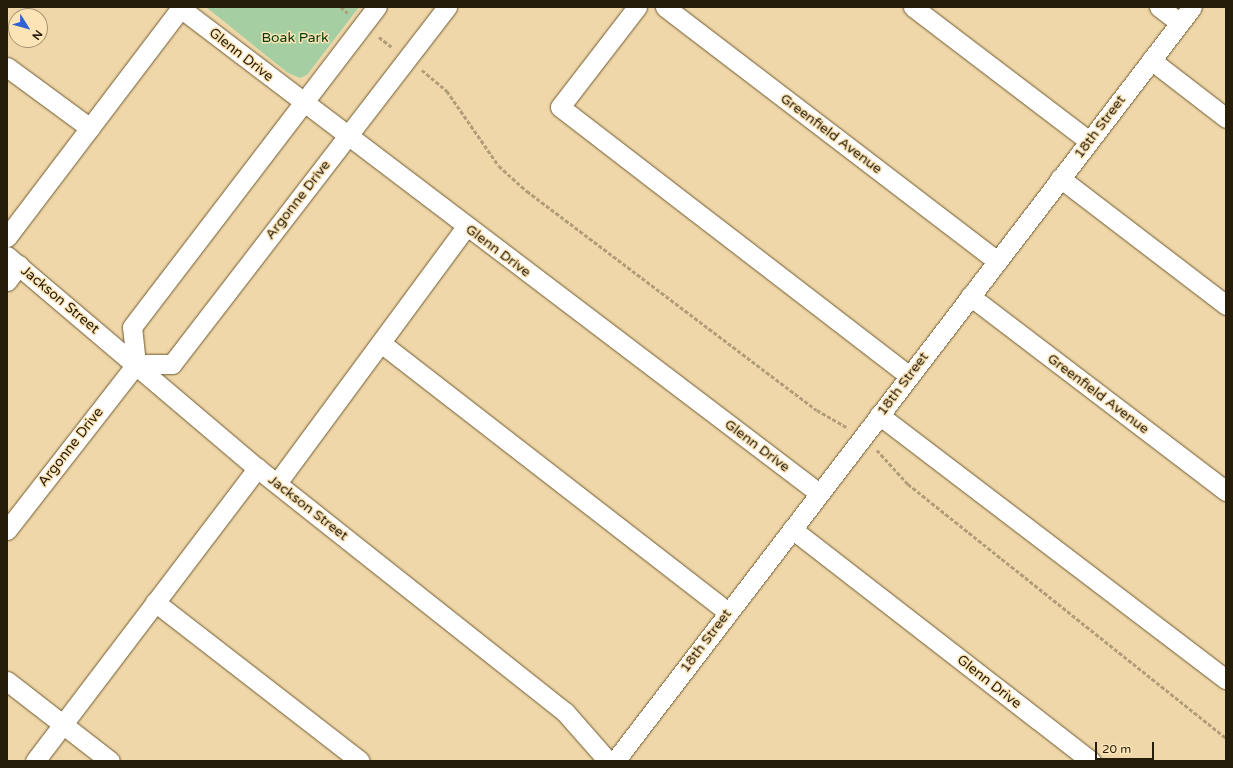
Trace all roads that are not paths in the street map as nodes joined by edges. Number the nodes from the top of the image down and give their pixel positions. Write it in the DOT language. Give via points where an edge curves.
graph roads {
  1 [pos="377,7"];
  2 [pos="447,7"];
  3 [pos="637,7"];
  4 [pos="665,7"];
  5 [pos="914,7"];
  6 [pos="1159,7"];
  7 [pos="1192,7"];
  8 [pos="180,8"];
  9 [pos="1180,23"];
  10 [pos="1151,60"];
  11 [pos="7,67"];
  12 [pos="304,103"];
  13 [pos="1226,118"];
  14 [pos="90,128"];
  15 [pos="347,137"];
  16 [pos="1089,140"];
  17 [pos="1060,178"];
  18 [pos="466,227"];
  19 [pos="7,237"];
  20 [pos="13,261"];
  21 [pos="997,261"];
  22 [pos="7,281"];
  23 [pos="970,296"];
  24 [pos="1226,305"];
  25 [pos="380,343"];
  26 [pos="136,364"];
  27 [pos="909,376"];
  28 [pos="879,416"];
  29 [pos="257,468"];
  30 [pos="276,483"];
  31 [pos="1226,491"];
  32 [pos="819,493"];
  33 [pos="792,529"];
  34 [pos="7,530"];
  35 [pos="155,602"];
  36 [pos="728,612"];
  37 [pos="1226,679"];
  38 [pos="7,682"];
  39 [pos="63,725"];
  40 [pos="35,761"];
  41 [pos="110,761"];
  42 [pos="360,761"];
  43 [pos="608,761"];
  44 [pos="615,761"];
  45 [pos="1092,761"];
  1 -- 12 [label="street"];
  2 -- 15 [label="street, Argonne Drive"];
  3 -- 27 [label="street" via="560,107"];
  4 -- 21 [label="street, Greenfield Avenue"];
  5 -- 16 [label="street"];
  6 -- 9 [label="street"];
  7 -- 9 [label="street, 18th Street"];
  8 -- 12 [label="street, Glenn Drive"];
  8 -- 14 [label="street"];
  9 -- 10 [label="street, 18th Street"];
  10 -- 13 [label="street"];
  10 -- 16 [label="street, 18th Street"];
  11 -- 14 [label="street"];
  12 -- 15 [label="street, Glenn Drive"];
  12 -- 26 [label="street" via="132,327"];
  14 -- 19 [label="street"];
  15 -- 18 [label="street, Glenn Drive"];
  15 -- 26 [label="street, Argonne Drive" via="172,364"];
  16 -- 17 [label="street, 18th Street"];
  17 -- 21 [label="street, 18th Street"];
  17 -- 24 [label="street"];
  18 -- 25 [label="street"];
  18 -- 32 [label="street, Glenn Drive"];
  20 -- 22 [label="street"];
  20 -- 26 [label="street, Jackson Street"];
  21 -- 23 [label="street, 18th Street"];
  23 -- 27 [label="street, 18th Street"];
  23 -- 31 [label="street, Greenfield Avenue"];
  25 -- 30 [label="street"];
  25 -- 36 [label="street"];
  26 -- 29 [label="street, Jackson Street"];
  26 -- 34 [label="street, Argonne Drive"];
  27 -- 28 [label="street, 18th Street"];
  28 -- 32 [label="street, 18th Street"];
  28 -- 37 [label="street"];
  29 -- 30 [label="street, Jackson Street"];
  29 -- 35 [label="street"];
  30 -- 43 [label="street, Jackson Street" via="565,712"];
  32 -- 33 [label="street, 18th Street"];
  33 -- 36 [label="street, 18th Street"];
  33 -- 45 [label="street, Glenn Drive"];
  35 -- 39 [label="street"];
  35 -- 42 [label="street"];
  36 -- 44 [label="street, 18th Street"];
  38 -- 39 [label="street"];
  39 -- 40 [label="street"];
  39 -- 41 [label="street"];
}
